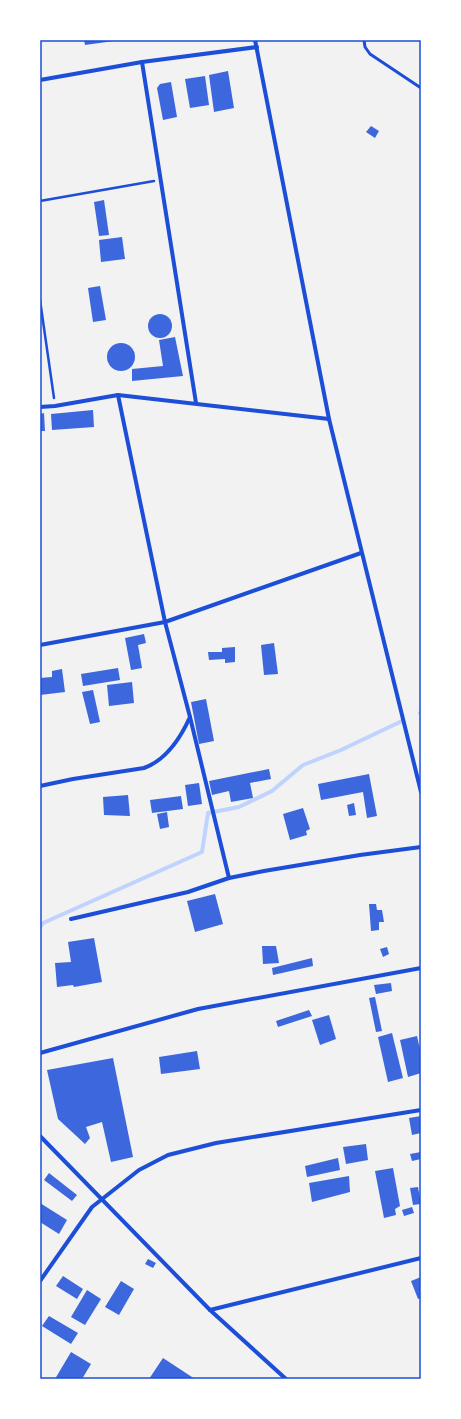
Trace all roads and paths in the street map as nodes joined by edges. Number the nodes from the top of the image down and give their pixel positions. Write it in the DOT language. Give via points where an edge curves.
graph roads {
  1 [pos="255,40"];
  2 [pos="364,40"];
  3 [pos="257,47"];
  4 [pos="142,62"];
  5 [pos="40,80"];
  6 [pos="421,88"];
  7 [pos="161,180"];
  8 [pos="40,201"];
  9 [pos="40,300"];
  10 [pos="118,395"];
  11 [pos="196,403"];
  12 [pos="55,406"];
  13 [pos="40,407"];
  14 [pos="329,419"];
  15 [pos="361,553"];
  16 [pos="165,622"];
  17 [pos="40,645"];
  18 [pos="190,717"];
  19 [pos="40,786"];
  20 [pos="421,792"];
  21 [pos="421,847"];
  22 [pos="229,878"];
  23 [pos="71,919"];
  24 [pos="421,968"];
  25 [pos="40,1054"];
  26 [pos="421,1110"];
  27 [pos="40,1136"];
  28 [pos="102,1199"];
  29 [pos="421,1258"];
  30 [pos="40,1281"];
  31 [pos="210,1310"];
  32 [pos="286,1379"];
  1 -- 3 [label="street"];
  2 -- 6 [label="lane" via="370,54"];
  3 -- 4 [label="street"];
  3 -- 14 [label="street"];
  4 -- 5 [label="street"];
  4 -- 7 [label="street"];
  7 -- 8 [label="path"];
  7 -- 11 [label="street"];
  9 -- 12 [label="path"];
  10 -- 11 [label="street"];
  10 -- 12 [label="street"];
  10 -- 16 [label="street"];
  11 -- 14 [label="street"];
  12 -- 13 [label="street"];
  14 -- 15 [label="street"];
  15 -- 16 [label="street"];
  15 -- 20 [label="street"];
  16 -- 17 [label="street"];
  16 -- 18 [label="street"];
  18 -- 19 [label="street" via="176,741 152,765"];
  18 -- 22 [label="street"];
  21 -- 22 [label="street"];
  22 -- 23 [label="street" via="188,892"];
  24 -- 25 [label="street" via="198,1009"];
  26 -- 28 [label="street" via="216,1143 168,1156 139,1170"];
  27 -- 28 [label="street"];
  28 -- 30 [label="street" via="92,1206"];
  28 -- 31 [label="street"];
  29 -- 31 [label="street"];
  31 -- 32 [label="street"];
}
